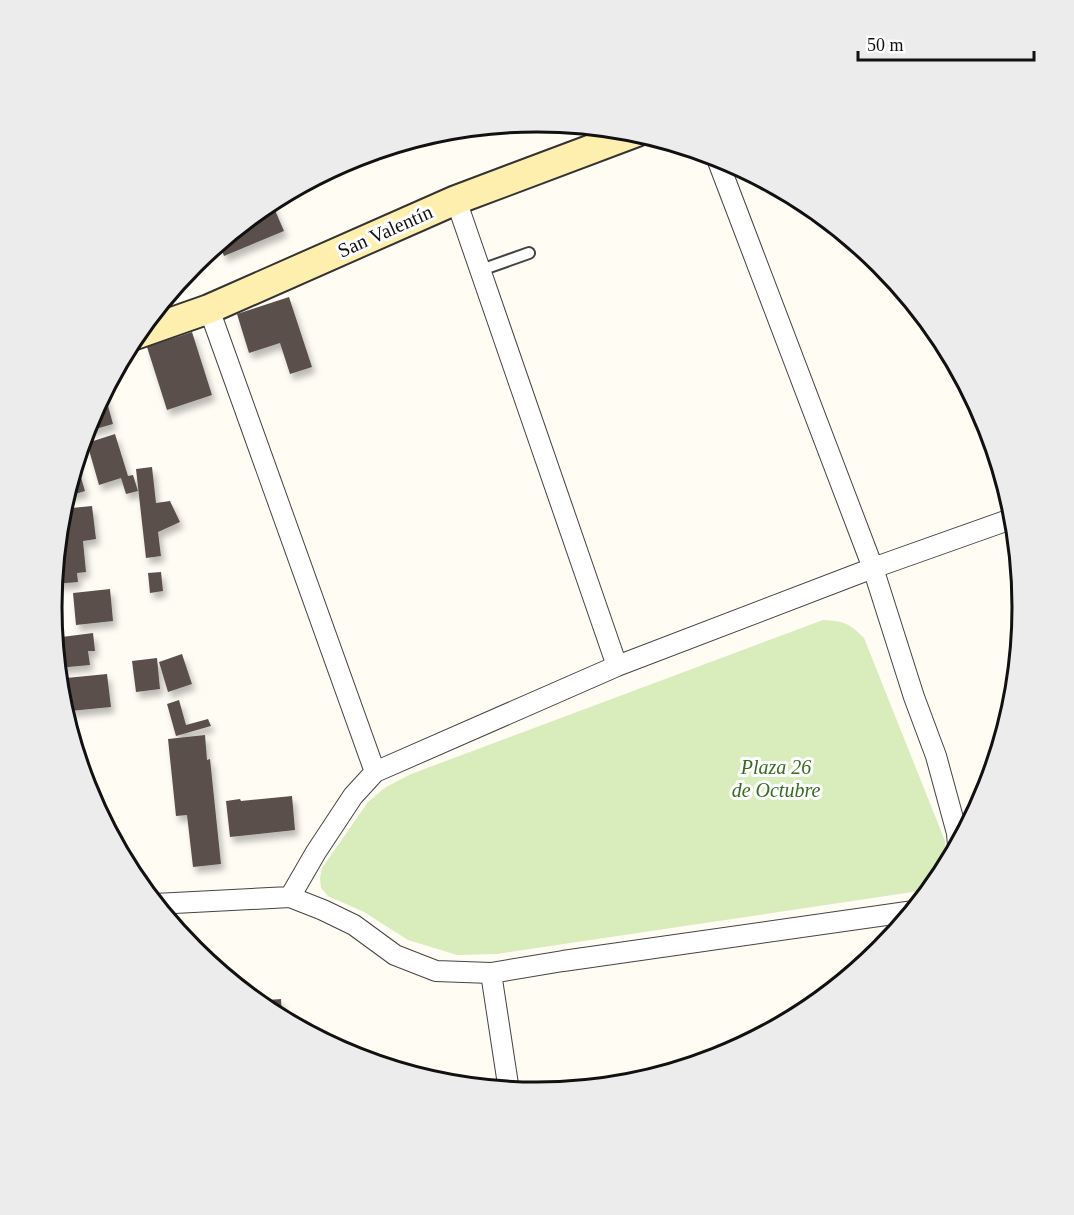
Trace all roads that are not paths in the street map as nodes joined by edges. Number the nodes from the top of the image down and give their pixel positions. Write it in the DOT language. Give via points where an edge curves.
graph roads {
  1 [pos="618,139"];
  2 [pos="721,169"];
  3 [pos="456,200"];
  4 [pos="529,253"];
  5 [pos="480,270"];
  6 [pos="209,309"];
  7 [pos="154,326"];
  8 [pos="1004,522"];
  9 [pos="873,568"];
  10 [pos="617,666"];
  11 [pos="375,772"];
  12 [pos="956,831"];
  13 [pos="290,897"];
  14 [pos="165,903"];
  15 [pos="901,913"];
  16 [pos="491,973"];
  17 [pos="508,1082"];
  1 -- 3 [label="main road, San Valentín"];
  2 -- 9 [label="street"];
  3 -- 5 [label="street"];
  3 -- 6 [label="main road, San Valentín"];
  4 -- 5 [label="lane"];
  5 -- 10 [label="street"];
  6 -- 7 [label="main road, San Valentín"];
  6 -- 11 [label="street"];
  8 -- 9 [label="street"];
  9 -- 10 [label="street"];
  9 -- 12 [label="street" via="936,756"];
  10 -- 11 [label="street"];
  11 -- 13 [label="street" via="353,796"];
  13 -- 14 [label="street"];
  13 -- 16 [label="street" via="354,926 395,955 436,970"];
  15 -- 16 [label="street"];
  16 -- 17 [label="street"];
}
